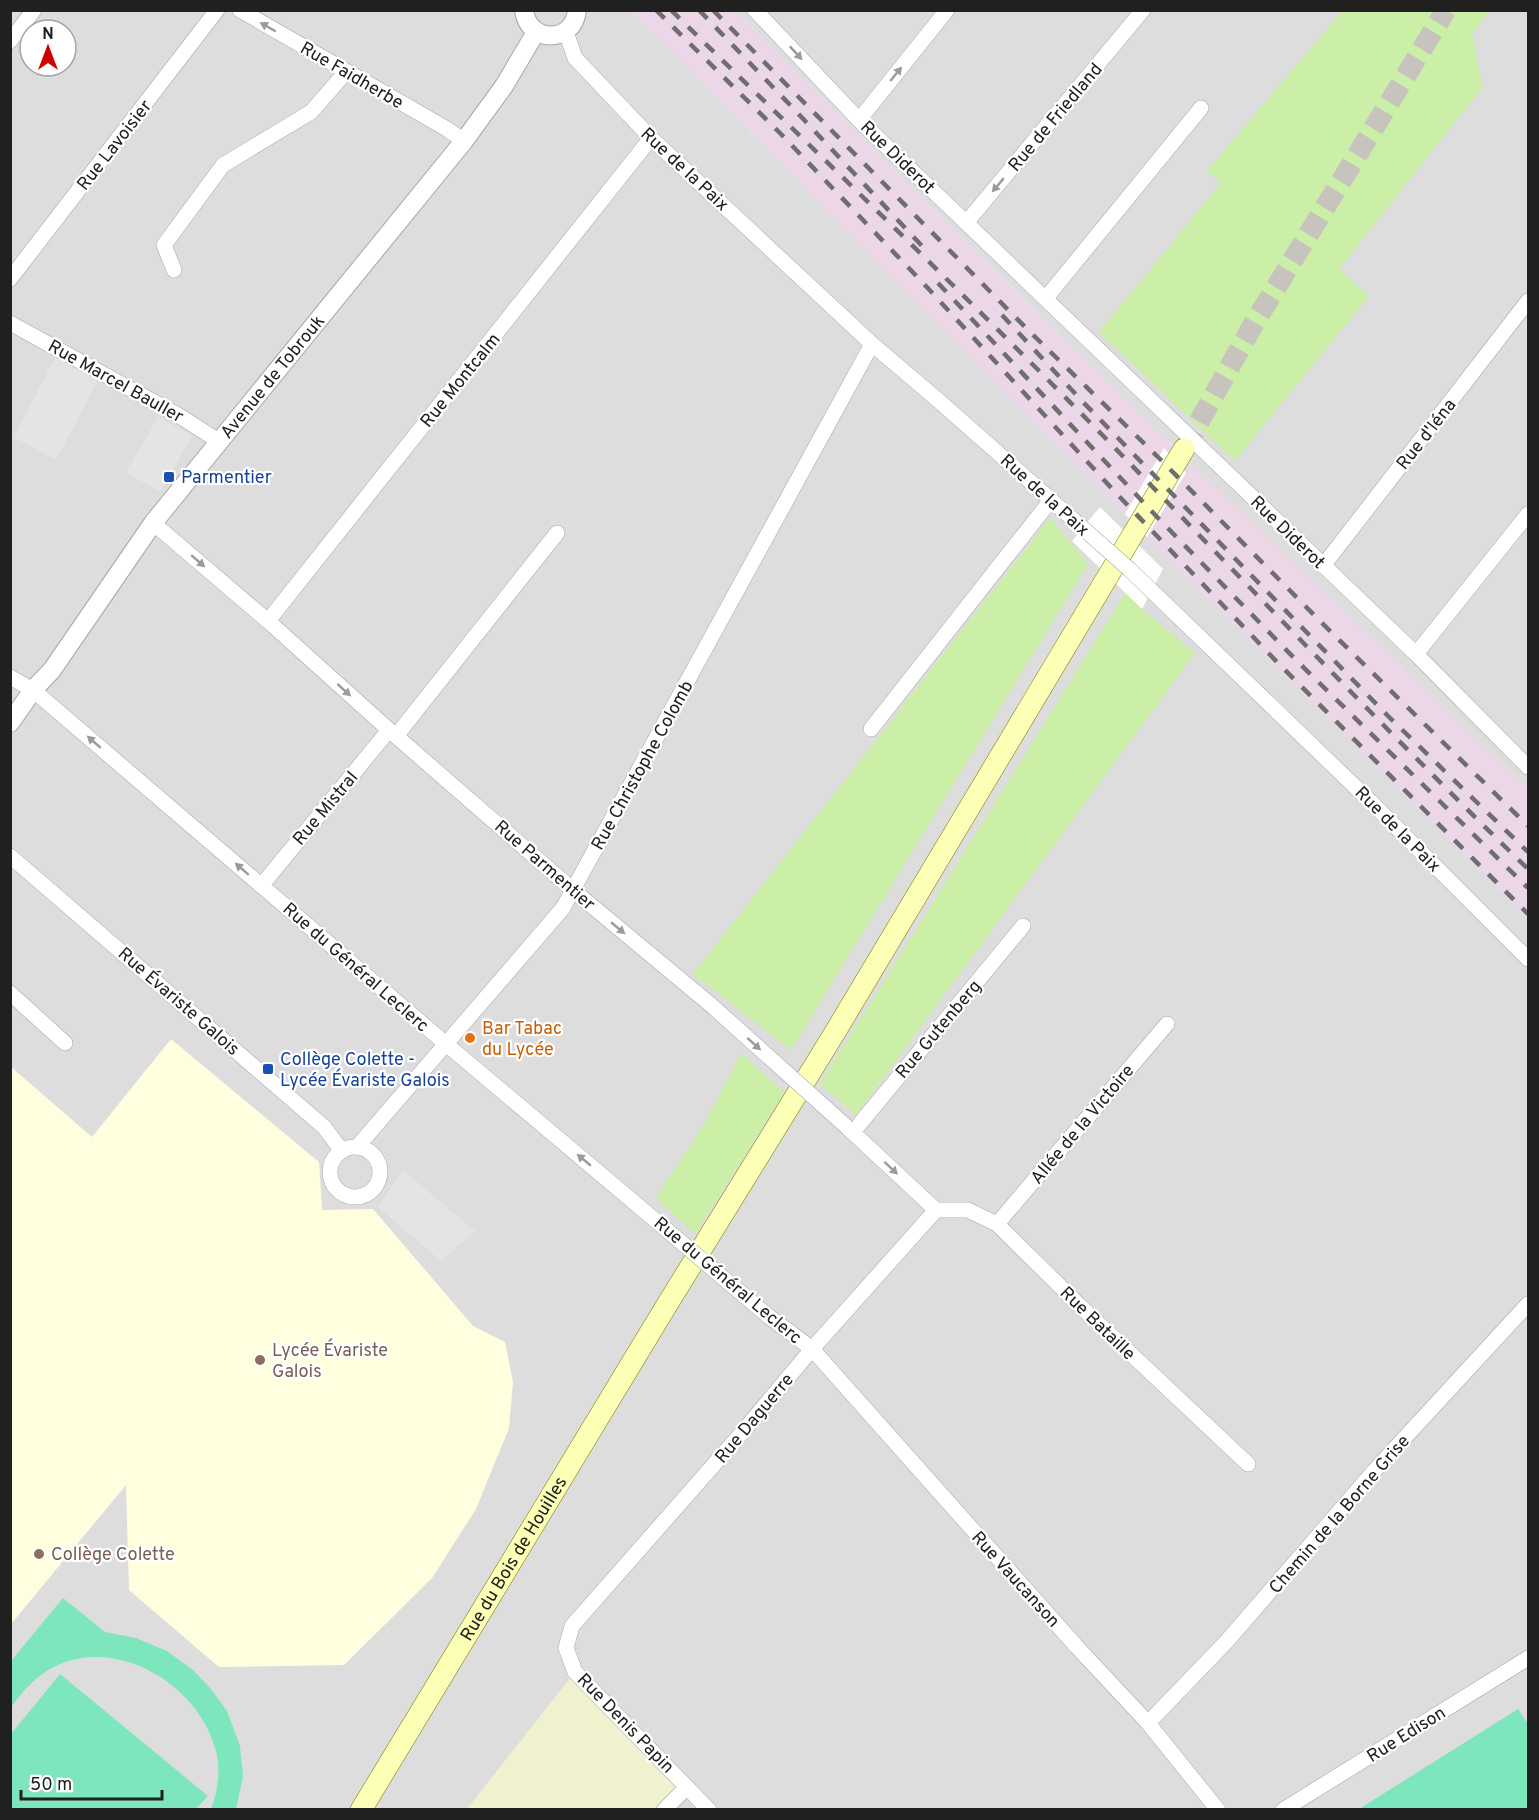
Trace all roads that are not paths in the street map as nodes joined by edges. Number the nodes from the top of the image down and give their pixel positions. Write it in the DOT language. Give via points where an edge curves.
graph roads {
  1 [pos="33,10"];
  2 [pos="217,10"];
  3 [pos="240,10"];
  4 [pos="524,10"];
  5 [pos="577,10"];
  6 [pos="755,10"];
  7 [pos="947,10"];
  8 [pos="1140,11"];
  9 [pos="536,32"];
  10 [pos="566,32"];
  11 [pos="10,41"];
  12 [pos="346,72"];
  13 [pos="1201,108"];
  14 [pos="859,120"];
  15 [pos="651,138"];
  16 [pos="464,141"];
  17 [pos="966,223"];
  18 [pos="174,270"];
  19 [pos="10,279"];
  20 [pos="1046,298"];
  21 [pos="1528,301"];
  22 [pos="10,323"];
  23 [pos="872,344"];
  24 [pos="220,442"];
  25 [pos="1185,449"];
  26 [pos="1051,500"];
  27 [pos="1528,514"];
  28 [pos="153,523"];
  29 [pos="557,533"];
  30 [pos="1323,566"];
  31 [pos="268,621"];
  32 [pos="1416,654"];
  33 [pos="10,677"];
  34 [pos="33,690"];
  35 [pos="10,723"];
  36 [pos="871,729"];
  37 [pos="393,733"];
  38 [pos="1528,767"];
  39 [pos="10,856"];
  40 [pos="261,886"];
  41 [pos="574,891"];
  42 [pos="1023,926"];
  43 [pos="1528,958"];
  44 [pos="10,993"];
  45 [pos="1167,1024"];
  46 [pos="65,1043"];
  47 [pos="446,1044"];
  48 [pos="850,1130"];
  49 [pos="350,1149"];
  50 [pos="936,1210"];
  51 [pos="997,1224"];
  52 [pos="1528,1304"];
  53 [pos="812,1349"];
  54 [pos="1248,1464"];
  55 [pos="572,1626"];
  56 [pos="1528,1658"];
  57 [pos="1148,1723"];
  58 [pos="687,1786"];
  59 [pos="361,1809"];
  60 [pos="664,1809"];
  61 [pos="709,1809"];
  62 [pos="1218,1809"];
  63 [pos="1282,1809"];
  1 -- 11 [label="street"];
  2 -- 19 [label="street, Rue Lavoisier"];
  12 -- 3 [label="street, Rue Faidherbe, one-way"];
  4 -- 9 [label="street" via="529,26"];
  5 -- 10 [label="street" via="573,25"];
  6 -- 14 [label="street, Rue Diderot, one-way"];
  14 -- 7 [label="street, one-way"];
  8 -- 17 [label="street, Rue de Friedland, one-way"];
  9 -- 10 [label="street" via="551,37"];
  9 -- 16 [label="street, Avenue de Tobrouk" via="504,86"];
  10 -- 15 [label="street, Rue de la Paix" via="575,58"];
  12 -- 16 [label="street, Rue Faidherbe"];
  12 -- 18 [label="street" via="311,112 224,165 164,245"];
  13 -- 20 [label="street"];
  14 -- 17 [label="street, Rue Diderot"];
  15 -- 23 [label="street, Rue de la Paix"];
  15 -- 31 [label="street, Rue Montcalm"];
  16 -- 24 [label="street, Avenue de Tobrouk"];
  17 -- 20 [label="street, Rue Diderot"];
  20 -- 30 [label="street, Rue Diderot"];
  21 -- 30 [label="street, Rue d'Iéna"];
  22 -- 24 [label="street, Rue Marcel Bauller" via="168,409"];
  23 -- 26 [label="street, Rue de la Paix"];
  23 -- 41 [label="street, Rue Christophe Colomb"];
  24 -- 28 [label="street, Avenue de Tobrouk"];
  25 -- 59 [label="main road, Rue du Bois de Houilles"];
  26 -- 36 [label="street"];
  26 -- 43 [label="street, Rue de la Paix, bridge" via="1130,569"];
  27 -- 32 [label="street"];
  28 -- 31 [label="street, Rue Parmentier, one-way"];
  28 -- 34 [label="street, Avenue de Tobrouk" via="52,670"];
  29 -- 37 [label="street, Rue Mistral"];
  30 -- 32 [label="street, Rue Diderot"];
  31 -- 37 [label="street, Rue Parmentier, one-way"];
  32 -- 38 [label="street, Rue Diderot"];
  33 -- 34 [label="street, Rue du Général Leclerc"];
  34 -- 35 [label="street, Avenue de Tobrouk"];
  40 -- 34 [label="street, Rue du Général Leclerc, one-way"];
  37 -- 40 [label="street, Rue Mistral"];
  37 -- 41 [label="street, Rue Parmentier"];
  39 -- 49 [label="street, Rue Évariste Galois"];
  40 -- 47 [label="street, Rue du Général Leclerc"];
  41 -- 47 [label="street, Rue Christophe Colomb"];
  41 -- 48 [label="street, Rue Parmentier, one-way, bridge" via="711,1005"];
  42 -- 48 [label="street, Rue Gutenberg"];
  44 -- 46 [label="street"];
  45 -- 51 [label="street, Allée de la Victoire"];
  47 -- 49 [label="street, Rue Christophe Colomb"];
  53 -- 47 [label="street, Rue du Général Leclerc, one-way, bridge"];
  48 -- 50 [label="street, Rue Parmentier, one-way"];
  50 -- 51 [label="street, Rue Bataille" via="968,1210"];
  50 -- 53 [label="street, Rue Daguerre"];
  51 -- 54 [label="street, Rue Bataille"];
  52 -- 57 [label="street, Chemin de la Borne Grise" via="1375,1470 1227,1641"];
  53 -- 55 [label="street, Rue Daguerre"];
  53 -- 57 [label="street, Rue Vaucanson"];
  55 -- 58 [label="street, Rue Denis Papin" via="566,1648 575,1672"];
  56 -- 63 [label="street, Rue Edison"];
  57 -- 62 [label="street, Rue Vaucanson"];
  58 -- 60 [label="street"];
  58 -- 61 [label="street, Rue Denis Papin"];
}
